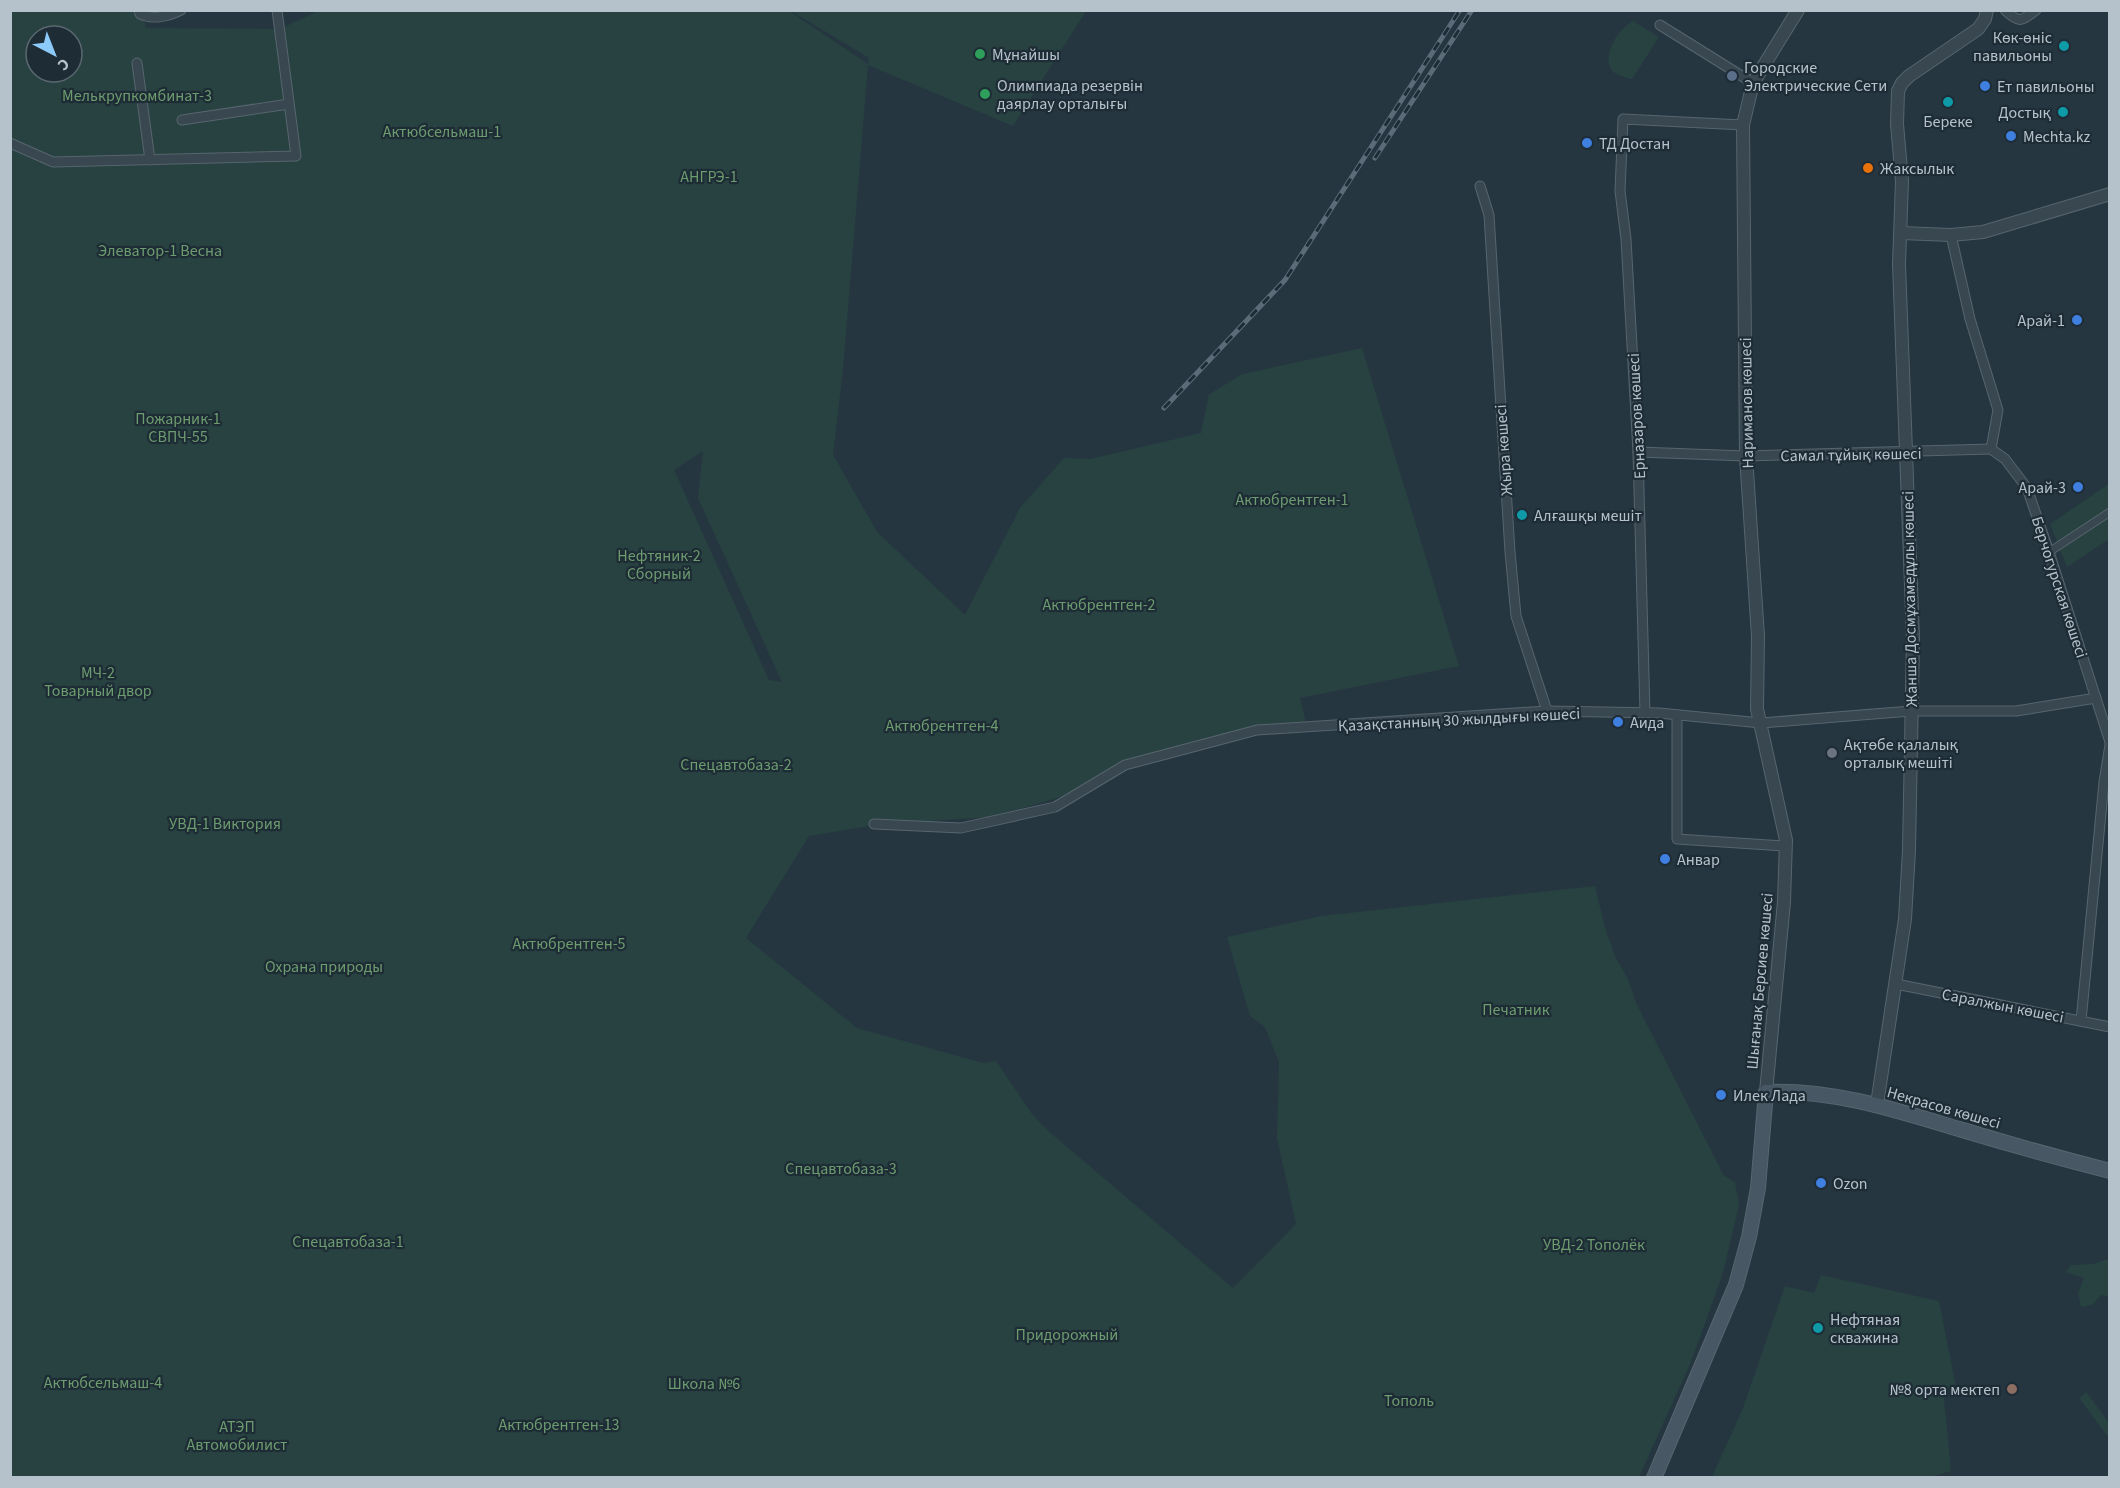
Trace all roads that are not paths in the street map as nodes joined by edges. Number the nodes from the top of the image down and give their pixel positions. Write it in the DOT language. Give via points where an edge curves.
graph roads {
  1 [pos="139,10"];
  2 [pos="181,10"];
  3 [pos="278,10"];
  4 [pos="1798,10"];
  5 [pos="1987,10"];
  6 [pos="2005,10"];
  7 [pos="2036,10"];
  8 [pos="1660,25"];
  9 [pos="137,63"];
  10 [pos="1753,83"];
  11 [pos="289,104"];
  12 [pos="182,120"];
  13 [pos="1743,125"];
  14 [pos="10,143"];
  15 [pos="150,160"];
  16 [pos="1480,186"];
  17 [pos="2109,194"];
  18 [pos="1901,233"];
  19 [pos="1951,235"];
  20 [pos="1991,449"];
  21 [pos="1638,452"];
  22 [pos="1906,453"];
  23 [pos="1746,456"];
  24 [pos="2109,512"];
  25 [pos="2049,552"];
  26 [pos="2096,698"];
  27 [pos="1547,711"];
  28 [pos="1911,711"];
  29 [pos="1645,713"];
  30 [pos="1677,715"];
  31 [pos="1761,723"];
  32 [pos="2109,743"];
  33 [pos="874,824"];
  34 [pos="1785,846"];
  35 [pos="1896,984"];
  36 [pos="2081,1021"];
  37 [pos="2109,1027"];
  38 [pos="1766,1092"];
  39 [pos="1877,1104"];
  40 [pos="2109,1171"];
  41 [pos="1654,1478"];
  1 -- 2 [label="street" via="147,17"];
  3 -- 11 [label="street"];
  4 -- 10 [label="street, Нариманов көшесі"];
  5 -- 18 [label="street, Жанша Досмұхамедұлы көшесі" via="1978,29 1909,76 1898,91"];
  6 -- 7 [label="street" via="2021,21"];
  8 -- 10 [label="street"];
  9 -- 15 [label="street"];
  10 -- 13 [label="street, Нариманов көшесі"];
  11 -- 12 [label="street"];
  11 -- 15 [label="street" via="296,156"];
  13 -- 21 [label="street, Ерназаров көшесі" via="1623,119 1620,191"];
  13 -- 23 [label="street, Нариманов көшесі"];
  14 -- 15 [label="street" via="53,162"];
  16 -- 27 [label="street, Жыра көшесі" via="1489,215 1516,616"];
  17 -- 19 [label="street" via="1996,229"];
  18 -- 19 [label="street"];
  18 -- 22 [label="street, Жанша Досмұхамедұлы көшесі"];
  19 -- 20 [label="street" via="1970,319 1998,410"];
  20 -- 22 [label="street, Самал тұйық көшесі"];
  20 -- 25 [label="street, Берчогурская көшесі" via="2006,459 2027,488"];
  21 -- 23 [label="street, Самал тұйық көшесі"];
  21 -- 29 [label="street, Ерназаров көшесі"];
  22 -- 23 [label="street, Самал тұйық көшесі"];
  22 -- 28 [label="street, Жанша Досмұхамедұлы көшесі"];
  23 -- 31 [label="street, Нариманов көшесі" via="1758,636 1757,709"];
  24 -- 25 [label="street"];
  25 -- 26 [label="street, Берчогурская көшесі"];
  26 -- 28 [label="street, Қазақстанның 30 жылдығы көшесі" via="2016,711"];
  26 -- 32 [label="street, Берчогурская көшесі"];
  27 -- 29 [label="street, Қазақстанның 30 жылдығы көшесі"];
  27 -- 33 [label="street, Қазақстанның 30 жылдығы көшесі" via="1257,730 1125,765 1055,807 961,828"];
  28 -- 31 [label="street, Қазақстанның 30 жылдығы көшесі"];
  28 -- 35 [label="street, Жанша Досмұхамедұлы көшесі" via="1910,850"];
  29 -- 30 [label="street, Қазақстанның 30 жылдығы көшесі"];
  30 -- 31 [label="street, Қазақстанның 30 жылдығы көшесі"];
  30 -- 34 [label="street" via="1677,839"];
  31 -- 34 [label="street, Шығанақ Берсиев көшесі"];
  32 -- 36 [label="street, Берчогурская көшесі"];
  34 -- 38 [label="street, Шығанақ Берсиев көшесі" via="1784,902"];
  35 -- 36 [label="street, Саралжын көшесі"];
  35 -- 39 [label="street, Жанша Досмұхамедұлы көшесі"];
  36 -- 37 [label="street, Саралжын көшесі"];
  38 -- 39 [label="main road, Некрасов көшесі" via="1800,1092"];
  38 -- 41 [label="main road, Шығанақ Берсиев көшесі" via="1758,1188 1736,1285"];
  39 -- 40 [label="main road, Некрасов көшесі"];
}
